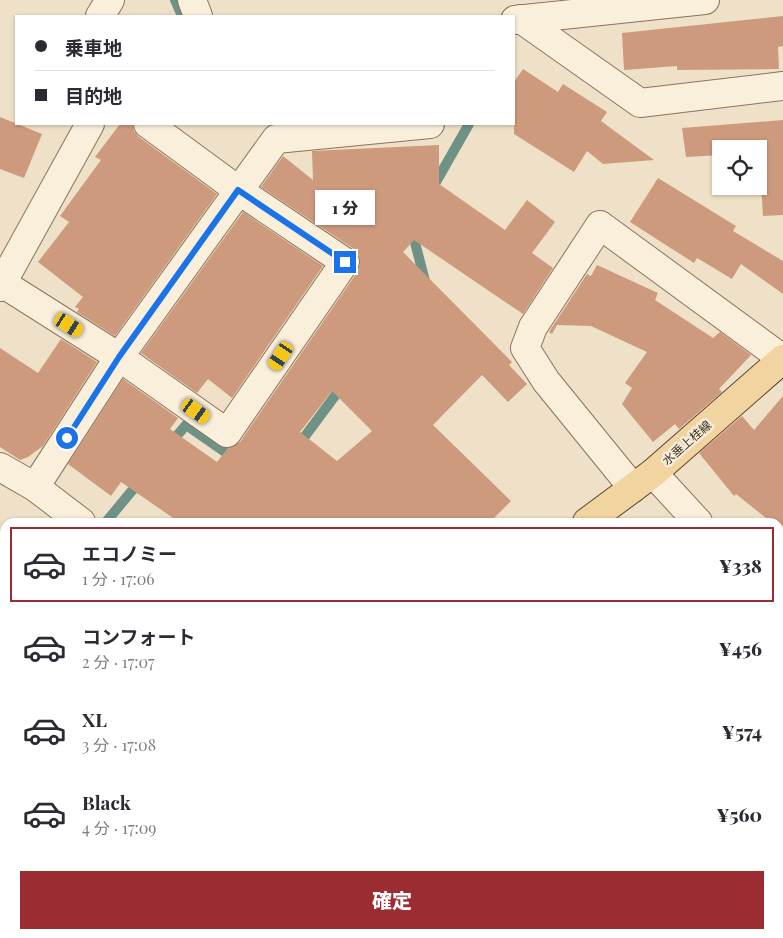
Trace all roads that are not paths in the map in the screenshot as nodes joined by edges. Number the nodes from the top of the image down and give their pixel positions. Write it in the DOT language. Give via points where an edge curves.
graph roads {
  1 [pos="110,0"];
  2 [pos="192,0"];
  3 [pos="705,0"];
  4 [pos="101,15"];
  5 [pos="198,15"];
  6 [pos="518,19"];
  7 [pos="783,86"];
  8 [pos="89,125"];
  9 [pos="149,125"];
  10 [pos="420,125"];
  11 [pos="238,190"];
  12 [pos="1,285"];
  13 [pos="119,357"];
  14 [pos="783,359"];
  15 [pos="0,467"];
  16 [pos="643,480"];
  17 [pos="35,487"];
  18 [pos="76,518"];
  19 [pos="592,518"];
  20 [pos="693,518"];
  1 -- 4 [label="street"];
  2 -- 5 [label="street"];
  3 -- 6 [label="street"];
  6 -- 7 [label="street" via="640,102"];
  8 -- 12 [label="street"];
  9 -- 11 [label="street"];
  10 -- 11 [label="street" via="276,139"];
  11 -- 13 [label="street"];
  11 -- 13 [label="street" via="345,262 227,433"];
  12 -- 13 [label="street"];
  13 -- 17 [label="street"];
  14 -- 16 [label="main road, 水垂上桂線"];
  14 -- 16 [label="street" via="600,225 533,327 525,348 546,381"];
  15 -- 17 [label="street"];
  16 -- 19 [label="main road, 水垂上桂線"];
  16 -- 20 [label="street"];
  17 -- 18 [label="street"];
}
